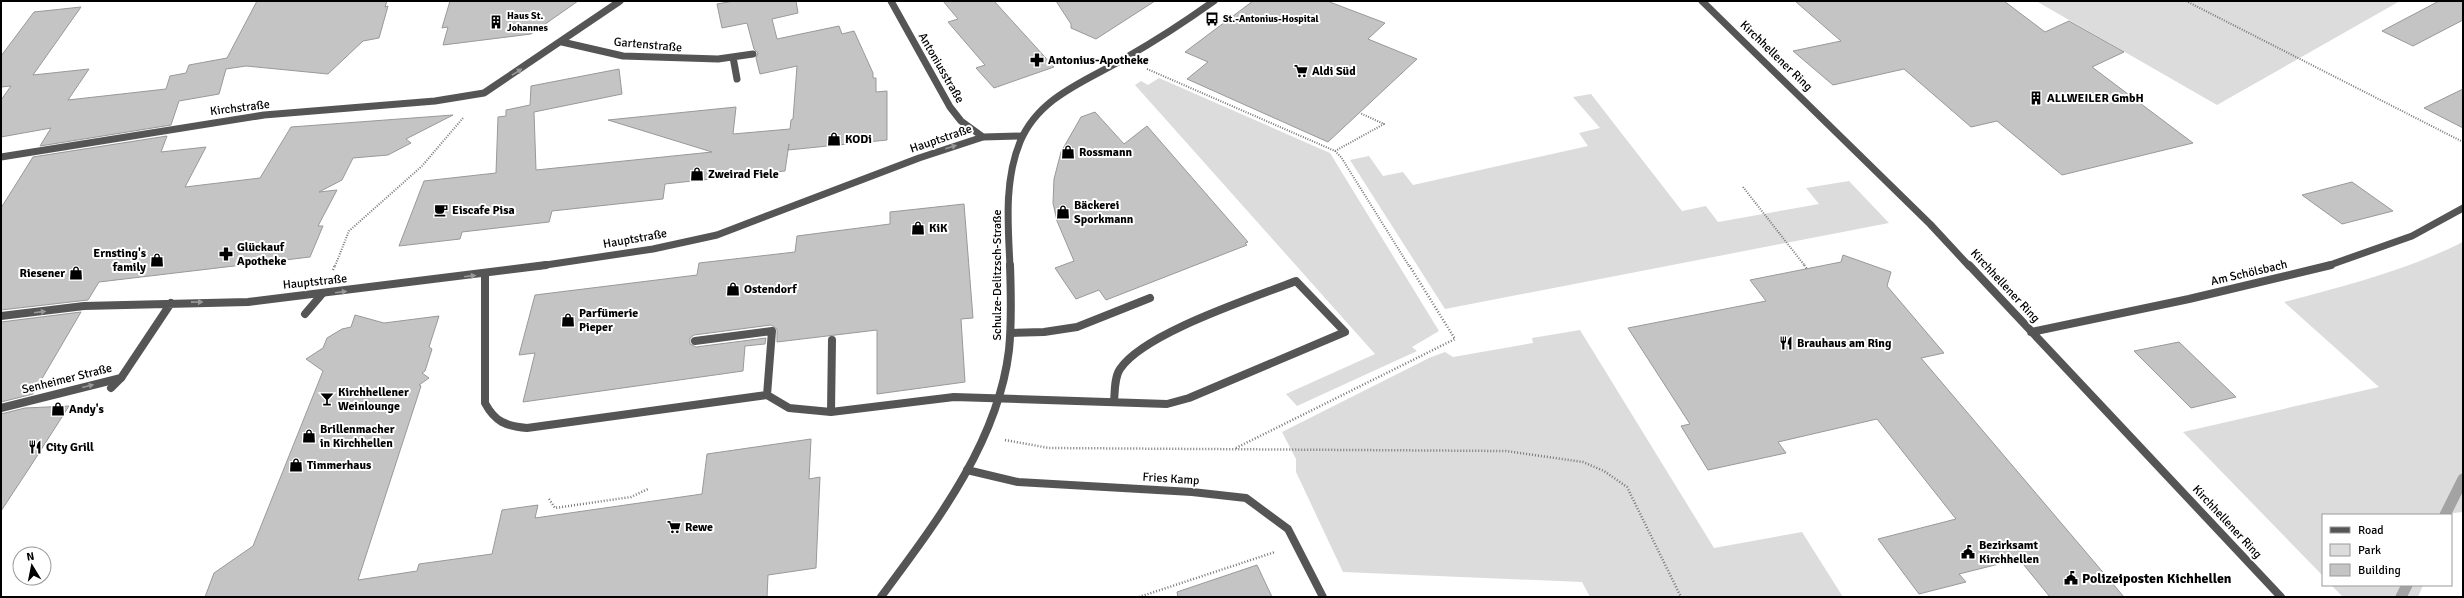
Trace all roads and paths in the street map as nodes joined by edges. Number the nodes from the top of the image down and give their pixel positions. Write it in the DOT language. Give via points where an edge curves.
graph roads {
  1 [pos="620,1"];
  2 [pos="891,1"];
  3 [pos="1214,1"];
  4 [pos="1702,1"];
  5 [pos="2186,1"];
  6 [pos="562,42"];
  7 [pos="753,54"];
  8 [pos="733,57"];
  9 [pos="1125,59"];
  10 [pos="737,79"];
  11 [pos="484,93"];
  12 [pos="1360,113"];
  13 [pos="1022,136"];
  14 [pos="983,137"];
  15 [pos="2463,142"];
  16 [pos="1335,151"];
  17 [pos="1,156"];
  18 [pos="1743,187"];
  19 [pos="2463,208"];
  20 [pos="1807,269"];
  21 [pos="485,274"];
  22 [pos="322,294"];
  23 [pos="1150,298"];
  24 [pos="170,303"];
  25 [pos="306,314"];
  26 [pos="1,316"];
  27 [pos="2031,332"];
  28 [pos="1010,333"];
  29 [pos="832,340"];
  30 [pos="695,341"];
  31 [pos="121,378"];
  32 [pos="111,388"];
  33 [pos="767,396"];
  34 [pos="999,396"];
  35 [pos="1114,402"];
  36 [pos="1,408"];
  37 [pos="832,412"];
  38 [pos="985,437"];
  39 [pos="1236,448"];
  40 [pos="967,470"];
  41 [pos="648,489"];
  42 [pos="549,499"];
  43 [pos="1278,551"];
  44 [pos="881,597"];
  45 [pos="1139,597"];
  46 [pos="1323,597"];
  47 [pos="1680,597"];
  48 [pos="2281,597"];
  1 -- 6 [label="street"];
  2 -- 14 [label="street, Antoniusstraße" via="950,107 961,121"];
  3 -- 9 [label="street"];
  4 -- 27 [label="street, Kirchhellener Ring" via="1930,224"];
  5 -- 15 [label="path"];
  6 -- 8 [label="street, Gartenstraße" via="623,56 685,60"];
  11 -- 6 [label="street, one-way"];
  7 -- 8 [label="street, Gartenstraße"];
  8 -- 10 [label="street"];
  9 -- 13 [label="street" via="1051,102 1035,115"];
  9 -- 16 [label="path"];
  11 -- 17 [label="street, Kirchstraße" via="435,100 264,115"];
  11 -- 22 [label="path" via="422,166 349,231"];
  12 -- 16 [label="path" via="1384,124"];
  13 -- 14 [label="street, Hauptstraße"];
  13 -- 28 [label="street, Schulze-Delitzsch-Straße" via="1016,150 1010,180"];
  21 -- 14 [label="street, Hauptstraße, one-way" via="653,249 717,235 919,158"];
  16 -- 39 [label="path" via="1342,157 1455,339"];
  18 -- 20 [label="path"];
  19 -- 27 [label="street, Am Schölsbach" via="2392,243 2306,272 2174,303"];
  22 -- 21 [label="street, Hauptstraße, one-way"];
  21 -- 33 [label="street" via="485,402 492,417 504,426 527,428"];
  24 -- 22 [label="street, Hauptstraße, one-way" via="248,302"];
  22 -- 25 [label="street"];
  23 -- 28 [label="street" via="1077,327 1044,332"];
  26 -- 24 [label="street, Hauptstraße, one-way" via="84,306"];
  24 -- 31 [label="street, Senheimer Straße"];
  27 -- 48 [label="street, Kirchhellener Ring"];
  28 -- 34 [label="street, Schulze-Delitzsch-Straße" via="1009,351"];
  29 -- 37 [label="street"];
  30 -- 33 [label="street" via="772,332"];
  31 -- 32 [label="street"];
  36 -- 31 [label="street, Senheimer Straße, one-way"];
  33 -- 37 [label="street" via="789,408"];
  34 -- 35 [label="street"];
  34 -- 37 [label="street" via="954,397"];
  34 -- 38 [label="street, Schulze-Delitzsch-Straße"];
  35 -- 35 [label="street" via="1167,404 1189,398 1345,332 1296,281 1159,337 1135,352 1119,370"];
  38 -- 39 [label="path" via="1049,448"];
  38 -- 40 [label="street, Schulze-Delitzsch-Straße"];
  39 -- 47 [label="path" via="1506,451 1583,462 1604,471 1627,487"];
  40 -- 44 [label="street, Schulze-Delitzsch-Straße"];
  40 -- 46 [label="street, Fries Kamp" via="1018,482 1192,492 1246,498 1288,529"];
  41 -- 42 [label="path" via="631,497 555,508"];
  43 -- 45 [label="path"];
}
